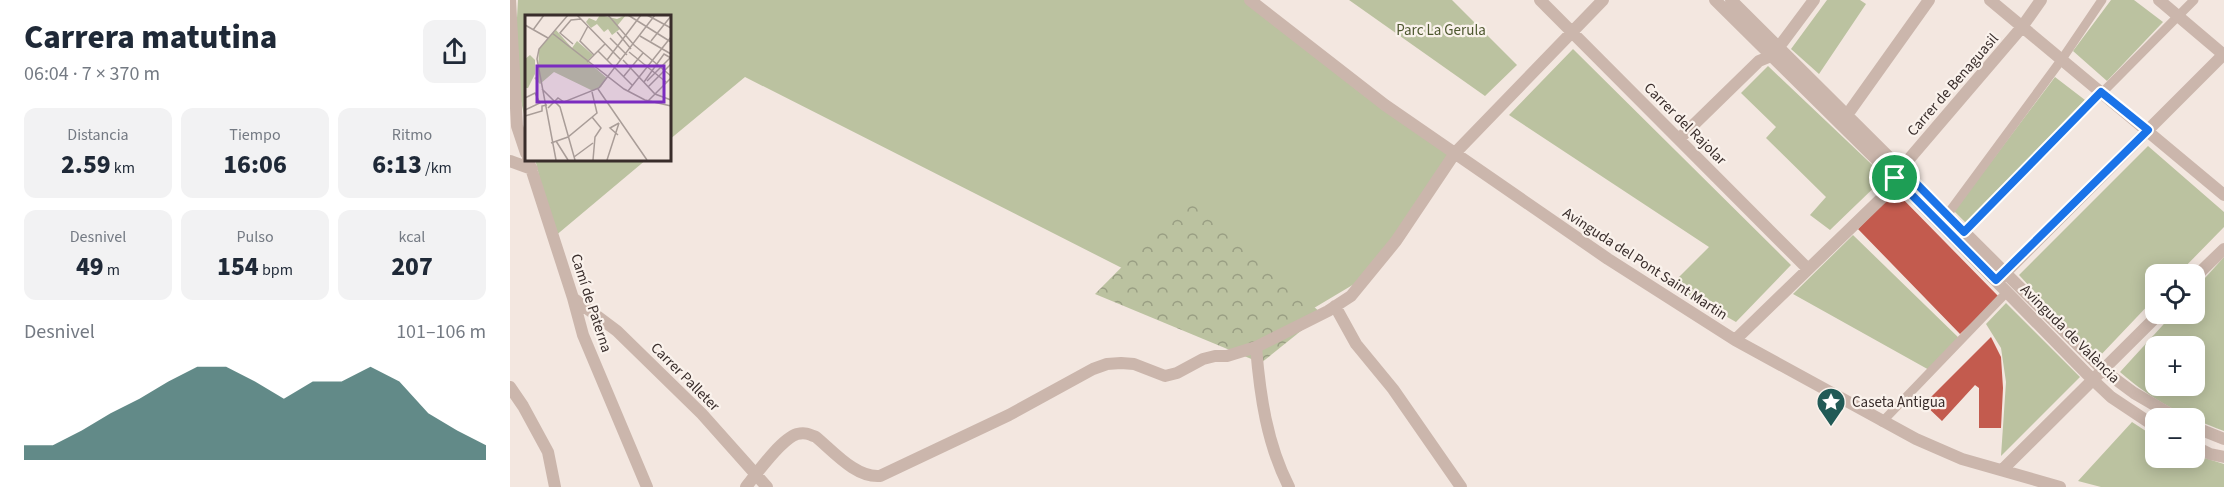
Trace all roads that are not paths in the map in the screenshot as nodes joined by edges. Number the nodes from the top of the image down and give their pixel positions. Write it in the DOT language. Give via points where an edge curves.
graph roads {
  1 [pos="510,0"];
  2 [pos="1250,0"];
  3 [pos="1540,0"];
  4 [pos="1603,0"];
  5 [pos="1715,0"];
  6 [pos="1731,0"];
  7 [pos="1814,0"];
  8 [pos="1929,0"];
  9 [pos="1990,0"];
  10 [pos="2042,0"];
  11 [pos="2102,0"];
  12 [pos="2159,0"];
  13 [pos="2194,0"];
  14 [pos="2179,16"];
  15 [pos="2022,27"];
  16 [pos="1572,32"];
  17 [pos="1775,51"];
  18 [pos="2224,55"];
  19 [pos="2062,59"];
  20 [pos="2101,92"];
  21 [pos="1847,115"];
  22 [pos="513,117"];
  23 [pos="2148,130"];
  24 [pos="1679,139"];
  25 [pos="525,150"];
  26 [pos="1455,153"];
  27 [pos="510,161"];
  28 [pos="530,164"];
  29 [pos="1898,173"];
  30 [pos="2224,195"];
  31 [pos="1947,215"];
  32 [pos="1964,232"];
  33 [pos="2224,249"];
  34 [pos="2205,267"];
  35 [pos="1808,269"];
  36 [pos="2001,277"];
  37 [pos="2007,292"];
  38 [pos="573,298"];
  39 [pos="1335,306"];
  40 [pos="2149,324"];
  41 [pos="1735,340"];
  42 [pos="1256,347"];
  43 [pos="2103,370"];
  44 [pos="2093,380"];
  45 [pos="510,387"];
  46 [pos="2157,408"];
  47 [pos="2145,420"];
  48 [pos="1882,422"];
  49 [pos="2205,432"];
  50 [pos="2224,439"];
  51 [pos="2205,452"];
  52 [pos="2224,458"];
  53 [pos="2002,470"];
  54 [pos="756,475"];
  55 [pos="555,487"];
  56 [pos="647,487"];
  57 [pos="746,487"];
  58 [pos="767,487"];
  59 [pos="1289,487"];
  60 [pos="1461,487"];
  61 [pos="2060,487"];
  1 -- 22 [label="street"];
  2 -- 26 [label="street, Avinguda del Pont Saint Martin" via="1385,105"];
  3 -- 16 [label="street, Carrer del Rajolar"];
  4 -- 16 [label="street"];
  5 -- 17 [label="street, Avinguda de València"];
  6 -- 17 [label="street, Avinguda de València"];
  7 -- 17 [label="street"];
  8 -- 21 [label="street"];
  9 -- 15 [label="street"];
  10 -- 15 [label="street, Carrer de Benaguasil"];
  11 -- 19 [label="street"];
  12 -- 14 [label="street"];
  13 -- 14 [label="street"];
  14 -- 18 [label="street"];
  14 -- 20 [label="street"];
  15 -- 19 [label="street"];
  15 -- 29 [label="street, Carrer de Benaguasil"];
  16 -- 24 [label="street, Carrer del Rajolar"];
  16 -- 26 [label="street"];
  17 -- 21 [label="street, Avinguda de València"];
  17 -- 24 [label="street" via="1759,61"];
  17 -- 29 [label="street, Avinguda de València"];
  18 -- 23 [label="street"];
  19 -- 20 [label="street"];
  19 -- 31 [label="street"];
  20 -- 23 [label="street"];
  20 -- 32 [label="street"];
  21 -- 29 [label="street, Avinguda de València"];
  22 -- 25 [label="street"];
  23 -- 30 [label="street"];
  23 -- 36 [label="street"];
  24 -- 35 [label="street, Carrer del Rajolar"];
  26 -- 39 [label="street" via="1371,274 1351,296"];
  26 -- 41 [label="street, Avinguda del Pont Saint Martin" via="1617,265"];
  27 -- 28 [label="street"];
  28 -- 38 [label="street, Camí de Paterna"];
  29 -- 31 [label="street, Avinguda de València"];
  29 -- 35 [label="street, Carrer de Benaguasil" via="1890,190"];
  29 -- 36 [label="street, Avinguda de València"];
  31 -- 32 [label="street, Avinguda de València"];
  32 -- 36 [label="street, Avinguda de València"];
  33 -- 34 [label="street"];
  35 -- 41 [label="street, Carrer de Benaguasil"];
  36 -- 37 [label="street, Avinguda de València"];
  36 -- 43 [label="street, Avinguda de València"];
  37 -- 44 [label="street, Avinguda de València"];
  37 -- 48 [label="street"];
  38 -- 54 [label="street, Carrer Palleter" via="617,331 702,414"];
  38 -- 56 [label="street, Camí de Paterna" via="583,336"];
  39 -- 42 [label="street"];
  39 -- 60 [label="street" via="1356,344 1393,389"];
  40 -- 43 [label="street"];
  41 -- 48 [label="street, Avinguda del Pont Saint Martin"];
  42 -- 54 [label="street" via="1203,359 1177,374 1165,376 1134,364 1107,364 880,476 860,473 807,433 787,440"];
  42 -- 59 [label="street" via="1272,450"];
  43 -- 44 [label="street"];
  43 -- 46 [label="street, Avinguda de València"];
  44 -- 47 [label="street, Avinguda de València"];
  44 -- 53 [label="street"];
  45 -- 55 [label="street" via="548,452"];
  48 -- 53 [label="street, Avinguda del Pont Saint Martin" via="1962,459"];
  49 -- 50 [label="street"];
  51 -- 52 [label="street"];
  53 -- 61 [label="street, Avinguda del Pont Saint Martin"];
  54 -- 57 [label="street"];
  54 -- 58 [label="street, Carrer Palleter"];
}
